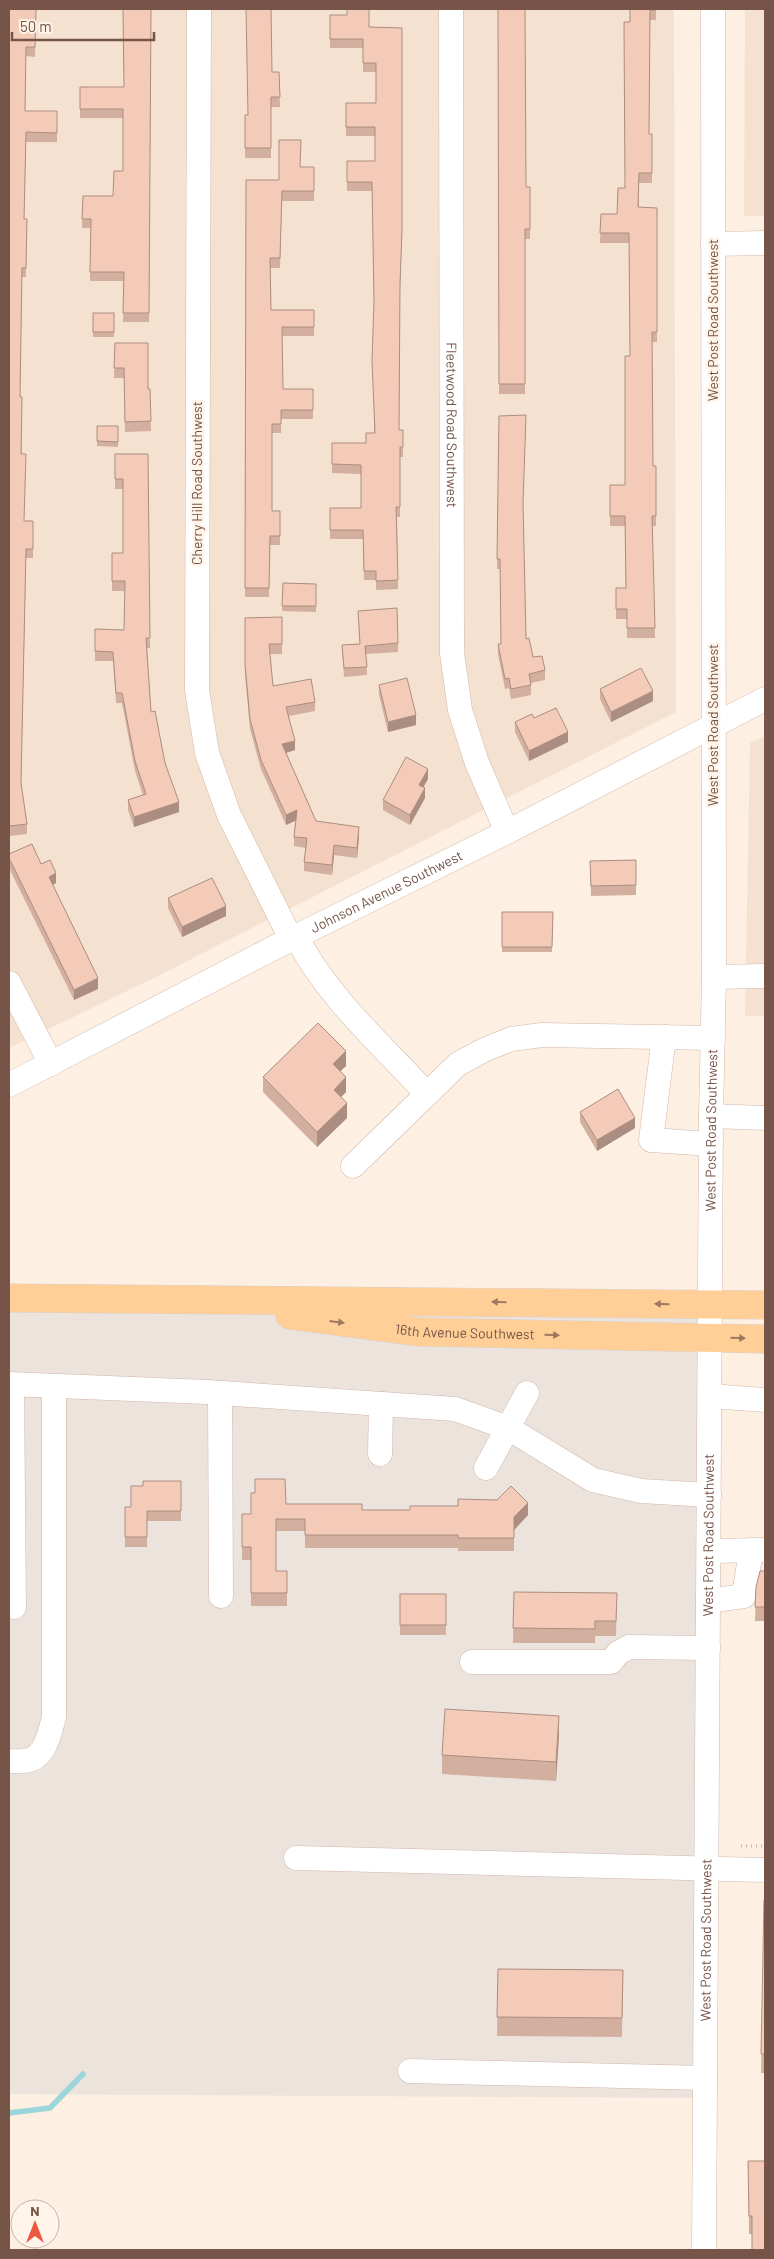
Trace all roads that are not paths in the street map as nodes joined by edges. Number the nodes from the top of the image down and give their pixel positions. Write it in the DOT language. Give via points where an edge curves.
graph roads {
  1 [pos="199,9"];
  2 [pos="451,9"];
  3 [pos="713,9"];
  4 [pos="765,243"];
  5 [pos="713,244"];
  6 [pos="765,699"];
  7 [pos="712,726"];
  8 [pos="507,832"];
  9 [pos="294,938"];
  10 [pos="765,976"];
  11 [pos="714,977"];
  12 [pos="9,983"];
  13 [pos="664,1038"];
  14 [pos="713,1038"];
  15 [pos="51,1064"];
  16 [pos="9,1085"];
  17 [pos="427,1094"];
  18 [pos="711,1116"];
  19 [pos="765,1118"];
  20 [pos="711,1144"];
  21 [pos="353,1166"];
  22 [pos="9,1298"];
  23 [pos="168,1300"];
  24 [pos="711,1304"];
  25 [pos="765,1305"];
  26 [pos="710,1338"];
  27 [pos="765,1339"];
  28 [pos="10,1385"];
  29 [pos="54,1386"];
  30 [pos="220,1392"];
  31 [pos="527,1393"];
  32 [pos="710,1396"];
  33 [pos="765,1400"];
  34 [pos="381,1404"];
  35 [pos="11,1415"];
  36 [pos="508,1428"];
  37 [pos="380,1454"];
  38 [pos="486,1468"];
  39 [pos="709,1495"];
  40 [pos="758,1550"];
  41 [pos="709,1551"];
  42 [pos="221,1596"];
  43 [pos="708,1601"];
  44 [pos="14,1607"];
  45 [pos="708,1648"];
  46 [pos="472,1662"];
  47 [pos="9,1761"];
  48 [pos="296,1858"];
  49 [pos="706,1869"];
  50 [pos="765,1870"];
  51 [pos="410,2071"];
  52 [pos="705,2078"];
  53 [pos="704,2250"];
  1 -- 9 [label="street, Cherry Hill Road Southwest" via="197,690 207,754 230,815"];
  2 -- 8 [label="street, Fleetwood Road Southwest" via="452,653 460,710 477,763"];
  3 -- 5 [label="street, West Post Road Southwest"];
  4 -- 5 [label="street"];
  5 -- 7 [label="street, West Post Road Southwest"];
  6 -- 7 [label="street, Johnson Avenue Southwest"];
  7 -- 8 [label="street, Johnson Avenue Southwest"];
  7 -- 11 [label="street, West Post Road Southwest"];
  8 -- 9 [label="street, Johnson Avenue Southwest"];
  9 -- 15 [label="street, Johnson Avenue Southwest"];
  9 -- 17 [label="street, Cherry Hill Road Southwest" via="324,984"];
  10 -- 11 [label="street"];
  11 -- 14 [label="street, West Post Road Southwest"];
  12 -- 15 [label="street"];
  13 -- 14 [label="street"];
  13 -- 17 [label="street" via="542,1035 511,1039 458,1064"];
  13 -- 20 [label="street" via="651,1140"];
  14 -- 18 [label="street, West Post Road Southwest"];
  15 -- 16 [label="street, Johnson Avenue Southwest"];
  17 -- 21 [label="street"];
  18 -- 19 [label="street"];
  18 -- 20 [label="street, West Post Road Southwest"];
  20 -- 24 [label="street, West Post Road Southwest"];
  22 -- 23 [label="main road, 16th Avenue Southwest"];
  24 -- 23 [label="main road, 16th Avenue Southwest, one-way"];
  23 -- 26 [label="main road, 16th Avenue Southwest, one-way" via="420,1332"];
  24 -- 25 [label="main road, 16th Avenue Southwest"];
  24 -- 26 [label="street, West Post Road Southwest"];
  26 -- 27 [label="main road, 16th Avenue Southwest, one-way"];
  26 -- 32 [label="street, West Post Road Southwest"];
  28 -- 29 [label="street"];
  28 -- 35 [label="street"];
  29 -- 30 [label="street"];
  29 -- 47 [label="street" via="54,1717 50,1736 41,1752 29,1760"];
  30 -- 34 [label="street"];
  30 -- 42 [label="street"];
  31 -- 36 [label="street"];
  32 -- 33 [label="street"];
  32 -- 39 [label="street, West Post Road Southwest"];
  34 -- 36 [label="street" via="455,1409"];
  34 -- 37 [label="street"];
  35 -- 44 [label="street"];
  36 -- 38 [label="street"];
  36 -- 39 [label="street" via="593,1480 641,1491"];
  39 -- 41 [label="street, West Post Road Southwest"];
  40 -- 41 [label="street"];
  40 -- 43 [label="street" via="744,1596"];
  41 -- 43 [label="street, West Post Road Southwest"];
  43 -- 45 [label="street, West Post Road Southwest"];
  45 -- 46 [label="street" via="629,1647 611,1662"];
  45 -- 49 [label="street, West Post Road Southwest"];
  48 -- 49 [label="street"];
  49 -- 50 [label="street"];
  49 -- 52 [label="street, West Post Road Southwest"];
  51 -- 52 [label="street"];
  52 -- 53 [label="street, West Post Road Southwest"];
}
